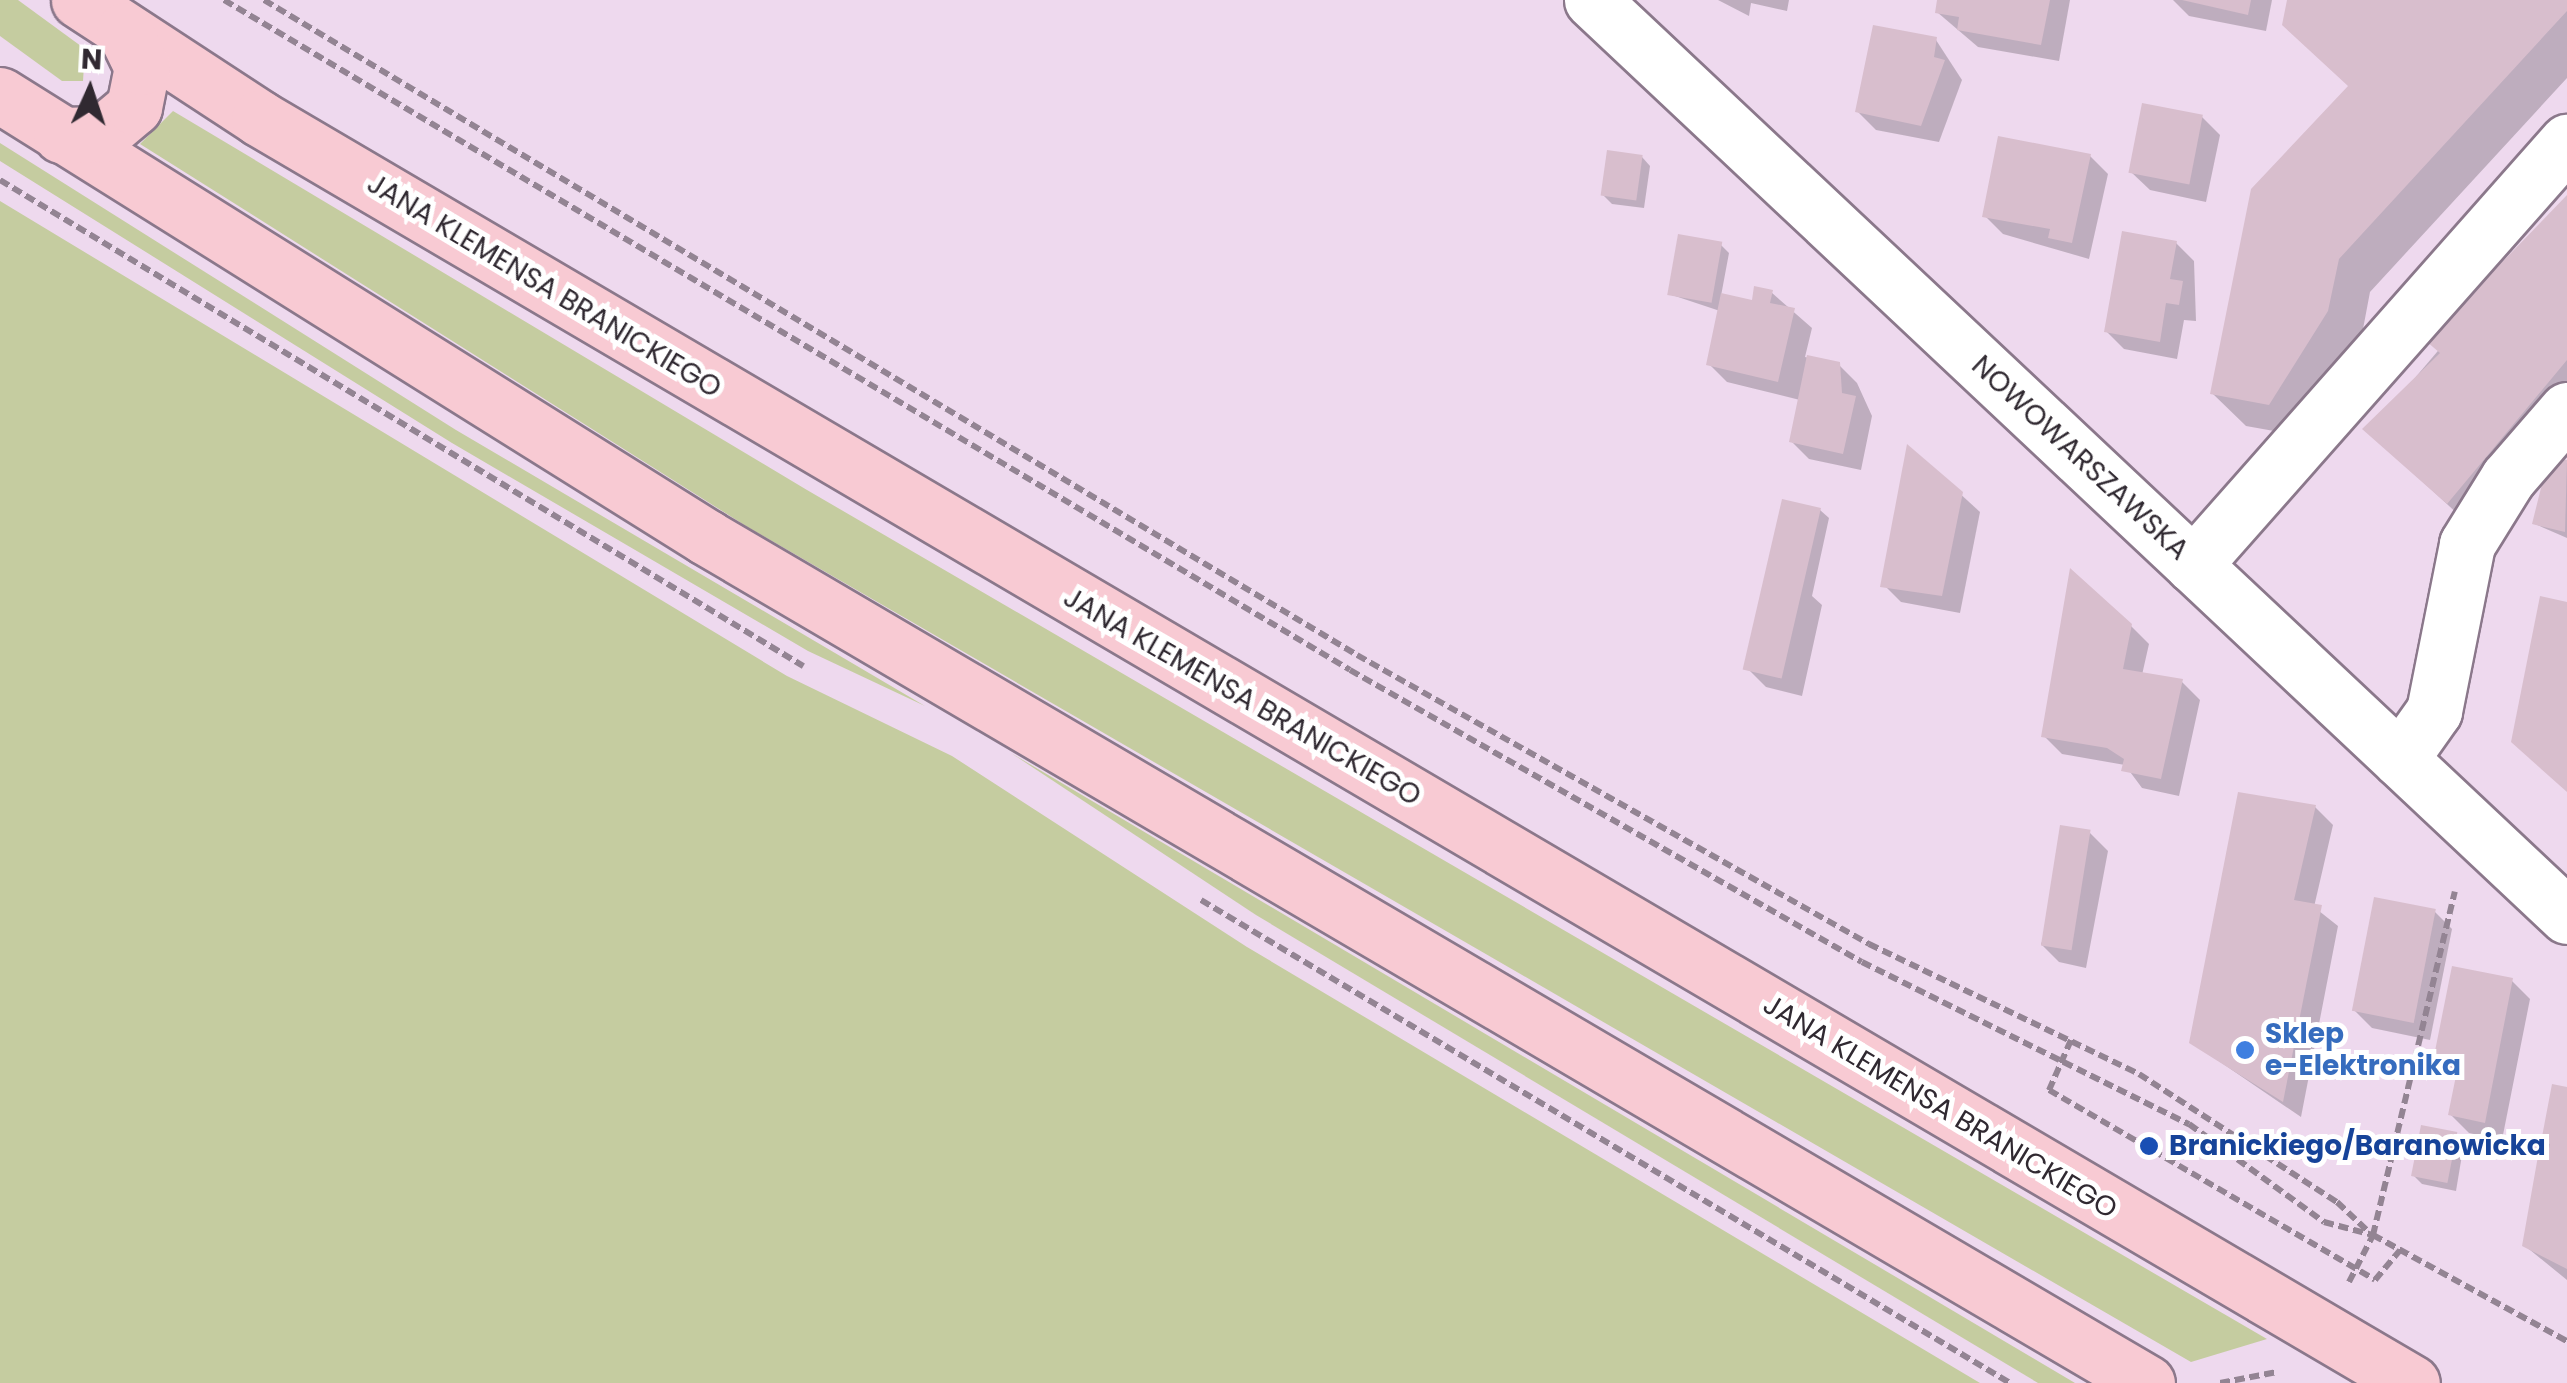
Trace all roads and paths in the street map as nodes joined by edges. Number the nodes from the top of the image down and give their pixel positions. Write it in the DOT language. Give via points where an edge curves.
graph roads {
  1 [pos="79,0"];
  2 [pos="224,0"];
  3 [pos="264,0"];
  4 [pos="1592,0"];
  5 [pos="124,30"];
  6 [pos="0,95"];
  7 [pos="60,134"];
  8 [pos="2567,142"];
  9 [pos="2567,410"];
  10 [pos="2193,565"];
  11 [pos="2400,758"];
  12 [pos="2458,878"];
  13 [pos="2567,916"];
  14 [pos="2071,1040"];
  15 [pos="2064,1060"];
  16 [pos="2373,1236"];
  17 [pos="2400,1250"];
  18 [pos="2147,1383"];
  19 [pos="2412,1383"];
  1 -- 5 [label="main road, JANA KLEMENSA BRANICKIEGO"];
  2 -- 15 [label="path" via="1350,670 1862,962"];
  3 -- 14 [label="path" via="1357,654 1870,944"];
  4 -- 10 [label="street, NOWOWARSZAWSKA"];
  5 -- 7 [label="main road" via="142,67 134,107 102,134"];
  5 -- 19 [label="main road, JANA KLEMENSA BRANICKIEGO"];
  6 -- 7 [label="main road"];
  7 -- 18 [label="main road" via="706,537"];
  8 -- 10 [label="street"];
  9 -- 11 [label="street" via="2508,478 2468,544 2434,711"];
  10 -- 11 [label="street, NOWOWARSZAWSKA"];
  11 -- 13 [label="street, NOWOWARSZAWSKA"];
  12 -- 16 [label="path"];
  14 -- 15 [label="path"];
  14 -- 16 [label="path" via="2193,1108"];
  15 -- 16 [label="path" via="2189,1124 2324,1222"];
  15 -- 17 [label="path" via="2049,1090 2375,1280"];
}
